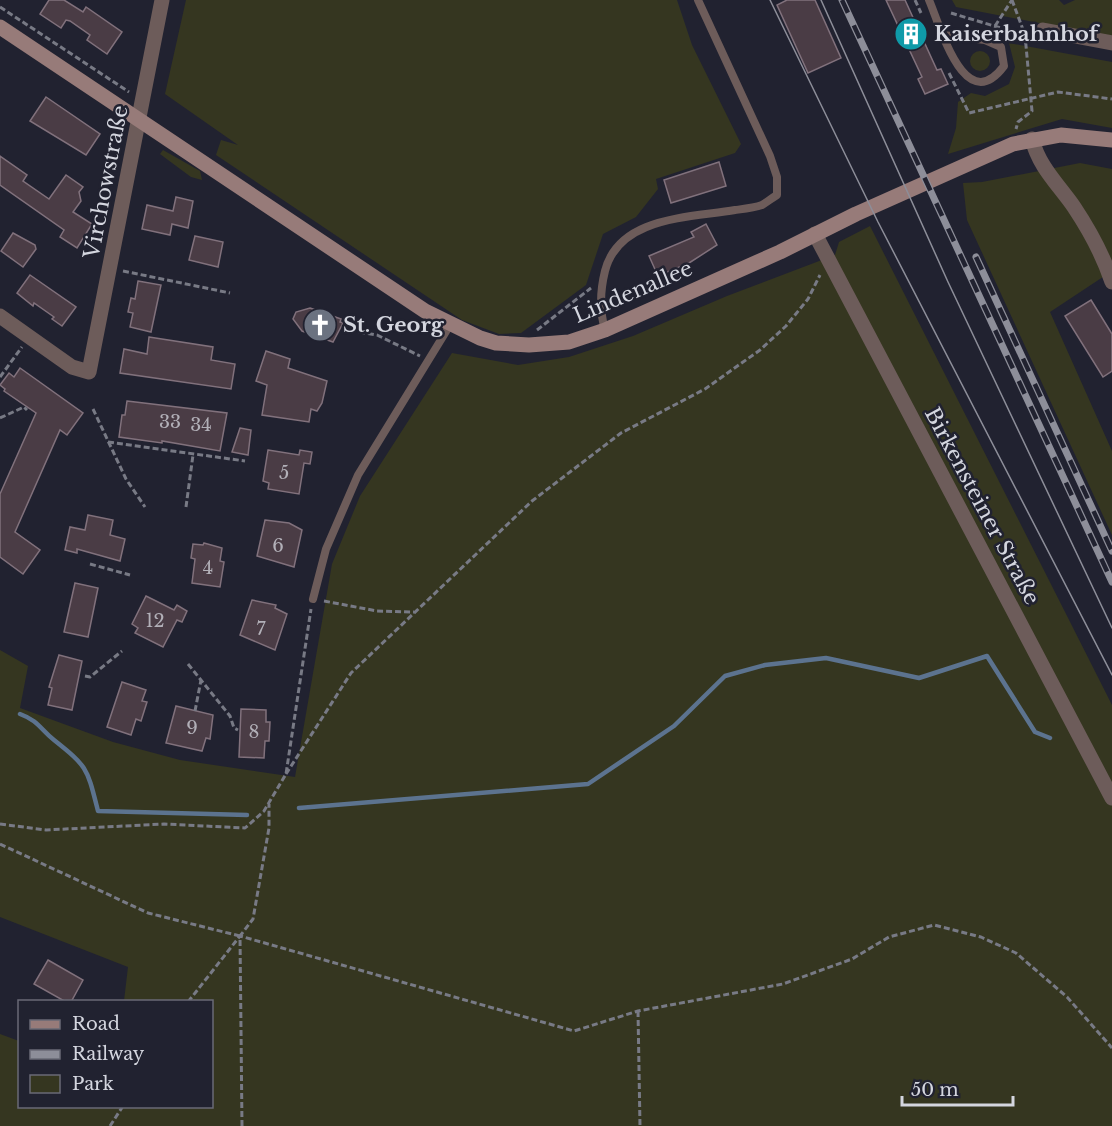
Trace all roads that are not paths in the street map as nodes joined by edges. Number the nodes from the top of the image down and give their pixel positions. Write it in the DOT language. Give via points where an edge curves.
graph roads {
  1 [pos="162,0"];
  2 [pos="698,0"];
  3 [pos="928,0"];
  4 [pos="0,27"];
  5 [pos="1043,30"];
  6 [pos="943,35"];
  7 [pos="1112,43"];
  8 [pos="141,114"];
  9 [pos="1032,139"];
  10 [pos="1112,140"];
  11 [pos="815,234"];
  12 [pos="1112,282"];
  13 [pos="0,316"];
  14 [pos="450,325"];
  15 [pos="605,330"];
  16 [pos="314,599"];
  17 [pos="1112,798"];
  1 -- 8 [label="street, Virchowstraße"];
  2 -- 15 [label="lane" via="770,156 777,177 777,195 761,206 637,230 614,251 602,283 600,312"];
  3 -- 6 [label="lane"];
  4 -- 8 [label="street, Lindenallee"];
  5 -- 7 [label="street"];
  6 -- 6 [label="lane" via="985,40 1001,47 1004,66 995,78 980,84 957,64"];
  8 -- 13 [label="street, Virchowstraße" via="89,372 72,367"];
  8 -- 14 [label="street, Lindenallee"];
  9 -- 10 [label="street, Lindenallee" via="1061,135"];
  9 -- 11 [label="street, Lindenallee" via="973,160"];
  9 -- 12 [label="street" via="1043,167 1102,254"];
  11 -- 15 [label="street, Lindenallee"];
  11 -- 17 [label="street, Birkensteiner Straße"];
  14 -- 15 [label="street, Lindenallee" via="495,343 529,345 569,342"];
  14 -- 16 [label="lane" via="358,475 326,549"];
}
